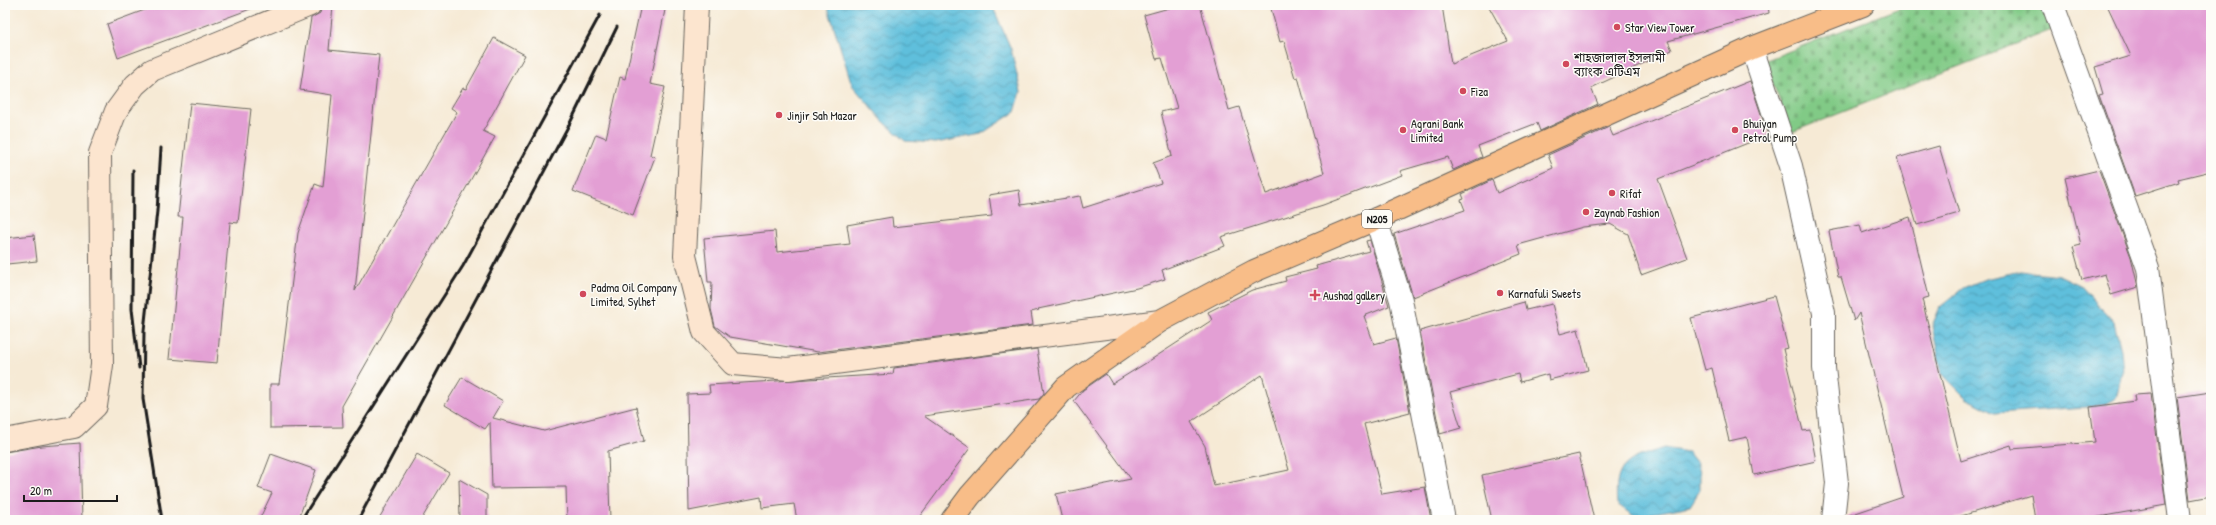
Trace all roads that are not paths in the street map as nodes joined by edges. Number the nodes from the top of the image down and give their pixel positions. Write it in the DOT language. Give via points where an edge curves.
graph roads {
  1 [pos="310,5"];
  2 [pos="697,5"];
  3 [pos="1863,5"];
  4 [pos="2053,5"];
  5 [pos="1752,48"];
  6 [pos="1376,219"];
  7 [pos="1160,321"];
  8 [pos="5,440"];
  9 [pos="952,520"];
  10 [pos="1444,520"];
  11 [pos="1832,520"];
  12 [pos="2180,520"];
  1 -- 8 [label="street" via="152,70 135,84 116,111 100,153 102,365 96,406 74,427"];
  2 -- 7 [label="street" via="685,256 704,332 733,364 788,369"];
  3 -- 5 [label="highway, N205"];
  4 -- 12 [label="street" via="2148,268"];
  5 -- 6 [label="highway, N205"];
  5 -- 11 [label="street" via="1791,166 1824,313 1824,368 1837,483"];
  6 -- 7 [label="highway, N205" via="1254,271"];
  6 -- 10 [label="street" via="1401,300"];
  7 -- 9 [label="highway, N205" via="1066,387"];
}
